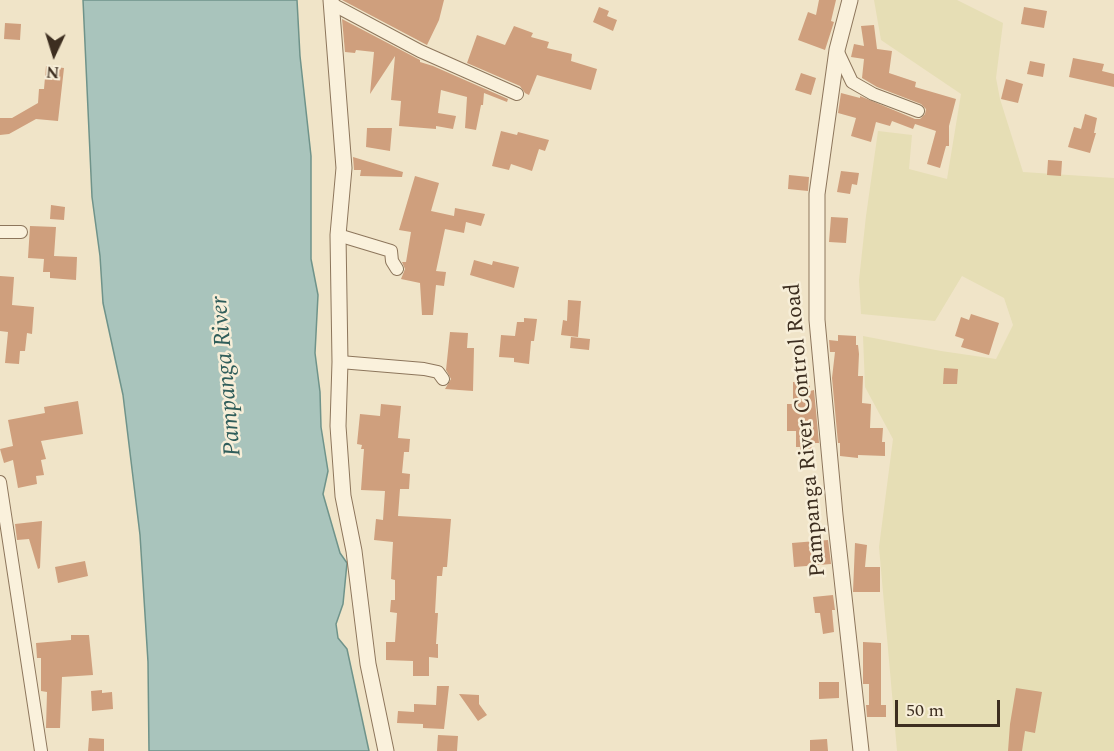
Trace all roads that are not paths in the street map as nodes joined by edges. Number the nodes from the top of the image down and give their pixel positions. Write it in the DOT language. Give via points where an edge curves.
graph roads {
  1 [pos="850,0"];
  2 [pos="332,2"];
  3 [pos="837,50"];
  4 [pos="517,94"];
  5 [pos="918,111"];
  6 [pos="0,232"];
  7 [pos="21,232"];
  8 [pos="338,235"];
  9 [pos="397,269"];
  10 [pos="340,362"];
  11 [pos="443,379"];
  12 [pos="0,482"];
  13 [pos="41,751"];
  14 [pos="386,751"];
  15 [pos="861,751"];
  1 -- 3 [label="street, Pampanga River Control Road"];
  2 -- 4 [label="street" via="420,51"];
  2 -- 8 [label="street" via="344,168"];
  3 -- 5 [label="street" via="852,82"];
  3 -- 15 [label="street, Pampanga River Control Road" via="817,194 817,320"];
  6 -- 7 [label="street"];
  8 -- 9 [label="street" via="391,251"];
  8 -- 10 [label="street"];
  10 -- 11 [label="street" via="424,369 438,372"];
  10 -- 14 [label="street" via="338,426 343,496 368,664"];
  12 -- 13 [label="street"];
}
